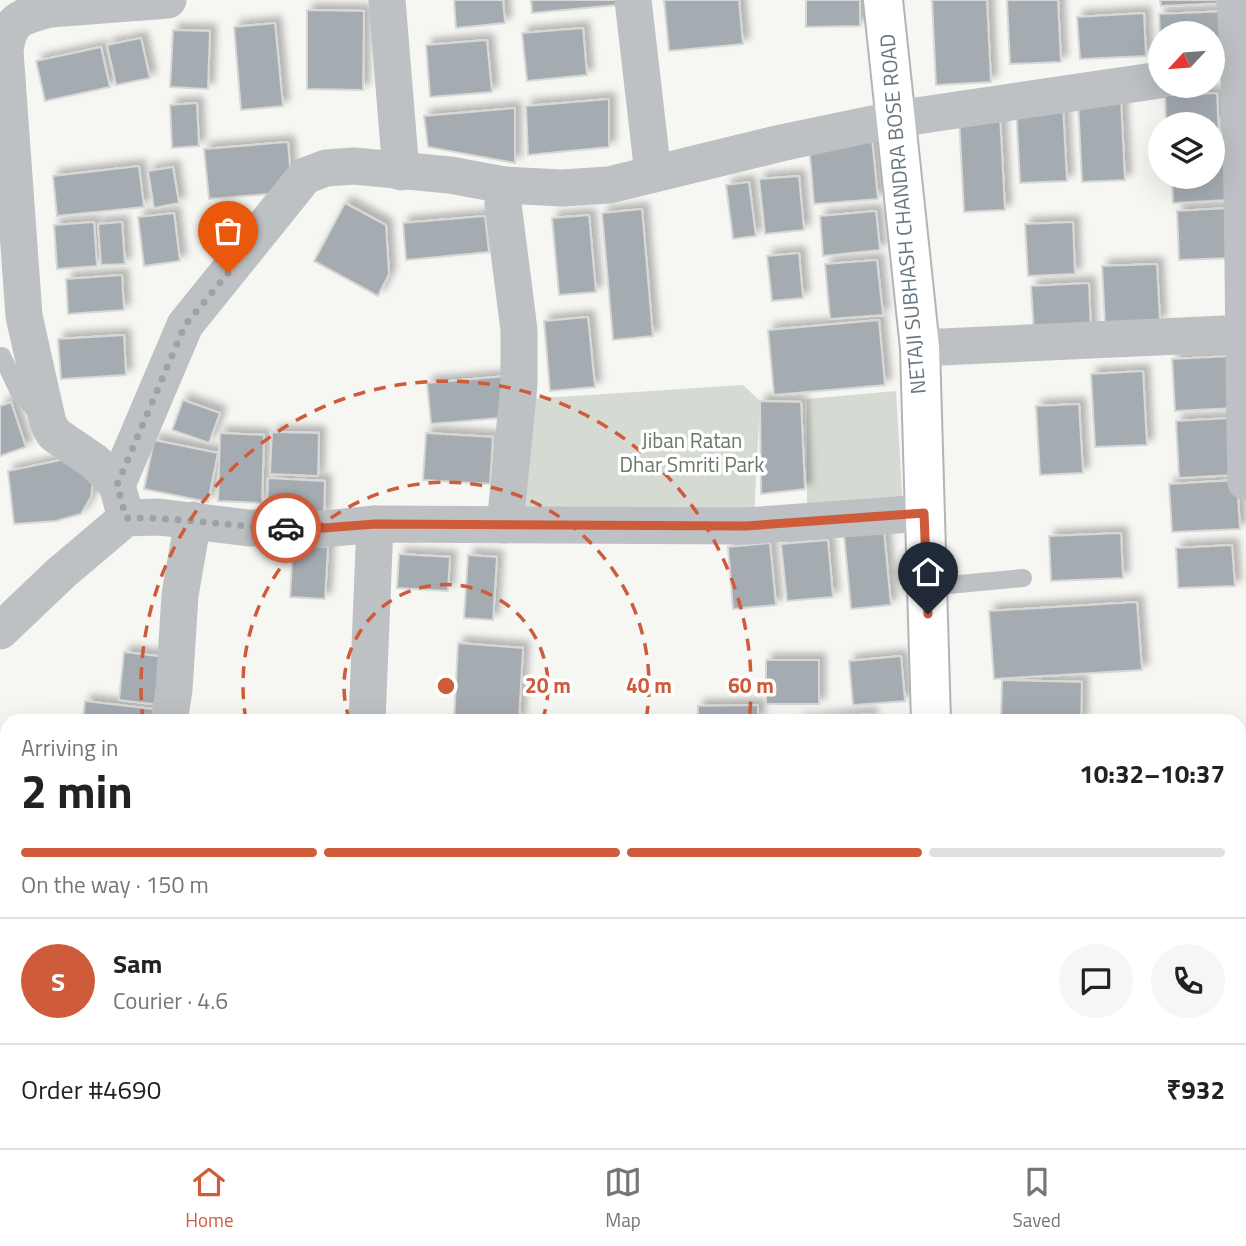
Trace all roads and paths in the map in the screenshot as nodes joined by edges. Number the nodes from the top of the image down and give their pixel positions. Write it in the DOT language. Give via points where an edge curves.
graph roads {
  1 [pos="168,0"];
  2 [pos="387,0"];
  3 [pos="633,0"];
  4 [pos="883,0"];
  5 [pos="1235,0"];
  6 [pos="1233,69"];
  7 [pos="1148,82"];
  8 [pos="896,119"];
  9 [pos="401,172"];
  10 [pos="653,174"];
  11 [pos="504,185"];
  12 [pos="1244,333"];
  13 [pos="920,348"];
  14 [pos="2,356"];
  15 [pos="47,423"];
  16 [pos="1246,482"];
  17 [pos="122,501"];
  18 [pos="924,513"];
  19 [pos="193,520"];
  20 [pos="375,524"];
  21 [pos="505,525"];
  22 [pos="1023,578"];
  23 [pos="927,587"];
  24 [pos="0,631"];
  25 [pos="170,714"];
  26 [pos="367,714"];
  27 [pos="931,714"];
  1 -- 15 [label="street" via="50,9 18,19 7,33 24,316"];
  2 -- 9 [label="street"];
  3 -- 10 [label="street"];
  4 -- 8 [label="main road, NETAJI SUBHASH CHANDRA BOSE ROAD"];
  5 -- 6 [label="street"];
  6 -- 12 [label="street"];
  7 -- 8 [label="street"];
  8 -- 10 [label="street"];
  8 -- 13 [label="main road, NETAJI SUBHASH CHANDRA BOSE ROAD"];
  9 -- 11 [label="street"];
  9 -- 17 [label="street" via="354,166 305,176 185,325"];
  10 -- 11 [label="street" via="609,185"];
  11 -- 21 [label="street" via="519,330 519,385"];
  12 -- 13 [label="street"];
  12 -- 16 [label="street"];
  13 -- 18 [label="main road, NETAJI SUBHASH CHANDRA BOSE ROAD"];
  14 -- 15 [label="lane" via="19,392"];
  15 -- 17 [label="street" via="54,434 95,462"];
  17 -- 19 [label="street" via="159,517"];
  17 -- 24 [label="street" via="61,573"];
  18 -- 21 [label="street" via="746,526"];
  18 -- 23 [label="main road, NETAJI SUBHASH CHANDRA BOSE ROAD"];
  19 -- 20 [label="street" via="249,528"];
  19 -- 25 [label="street" via="180,595"];
  20 -- 21 [label="street"];
  20 -- 26 [label="street"];
  22 -- 23 [label="lane"];
  23 -- 27 [label="main road, NETAJI SUBHASH CHANDRA BOSE ROAD"];
}
